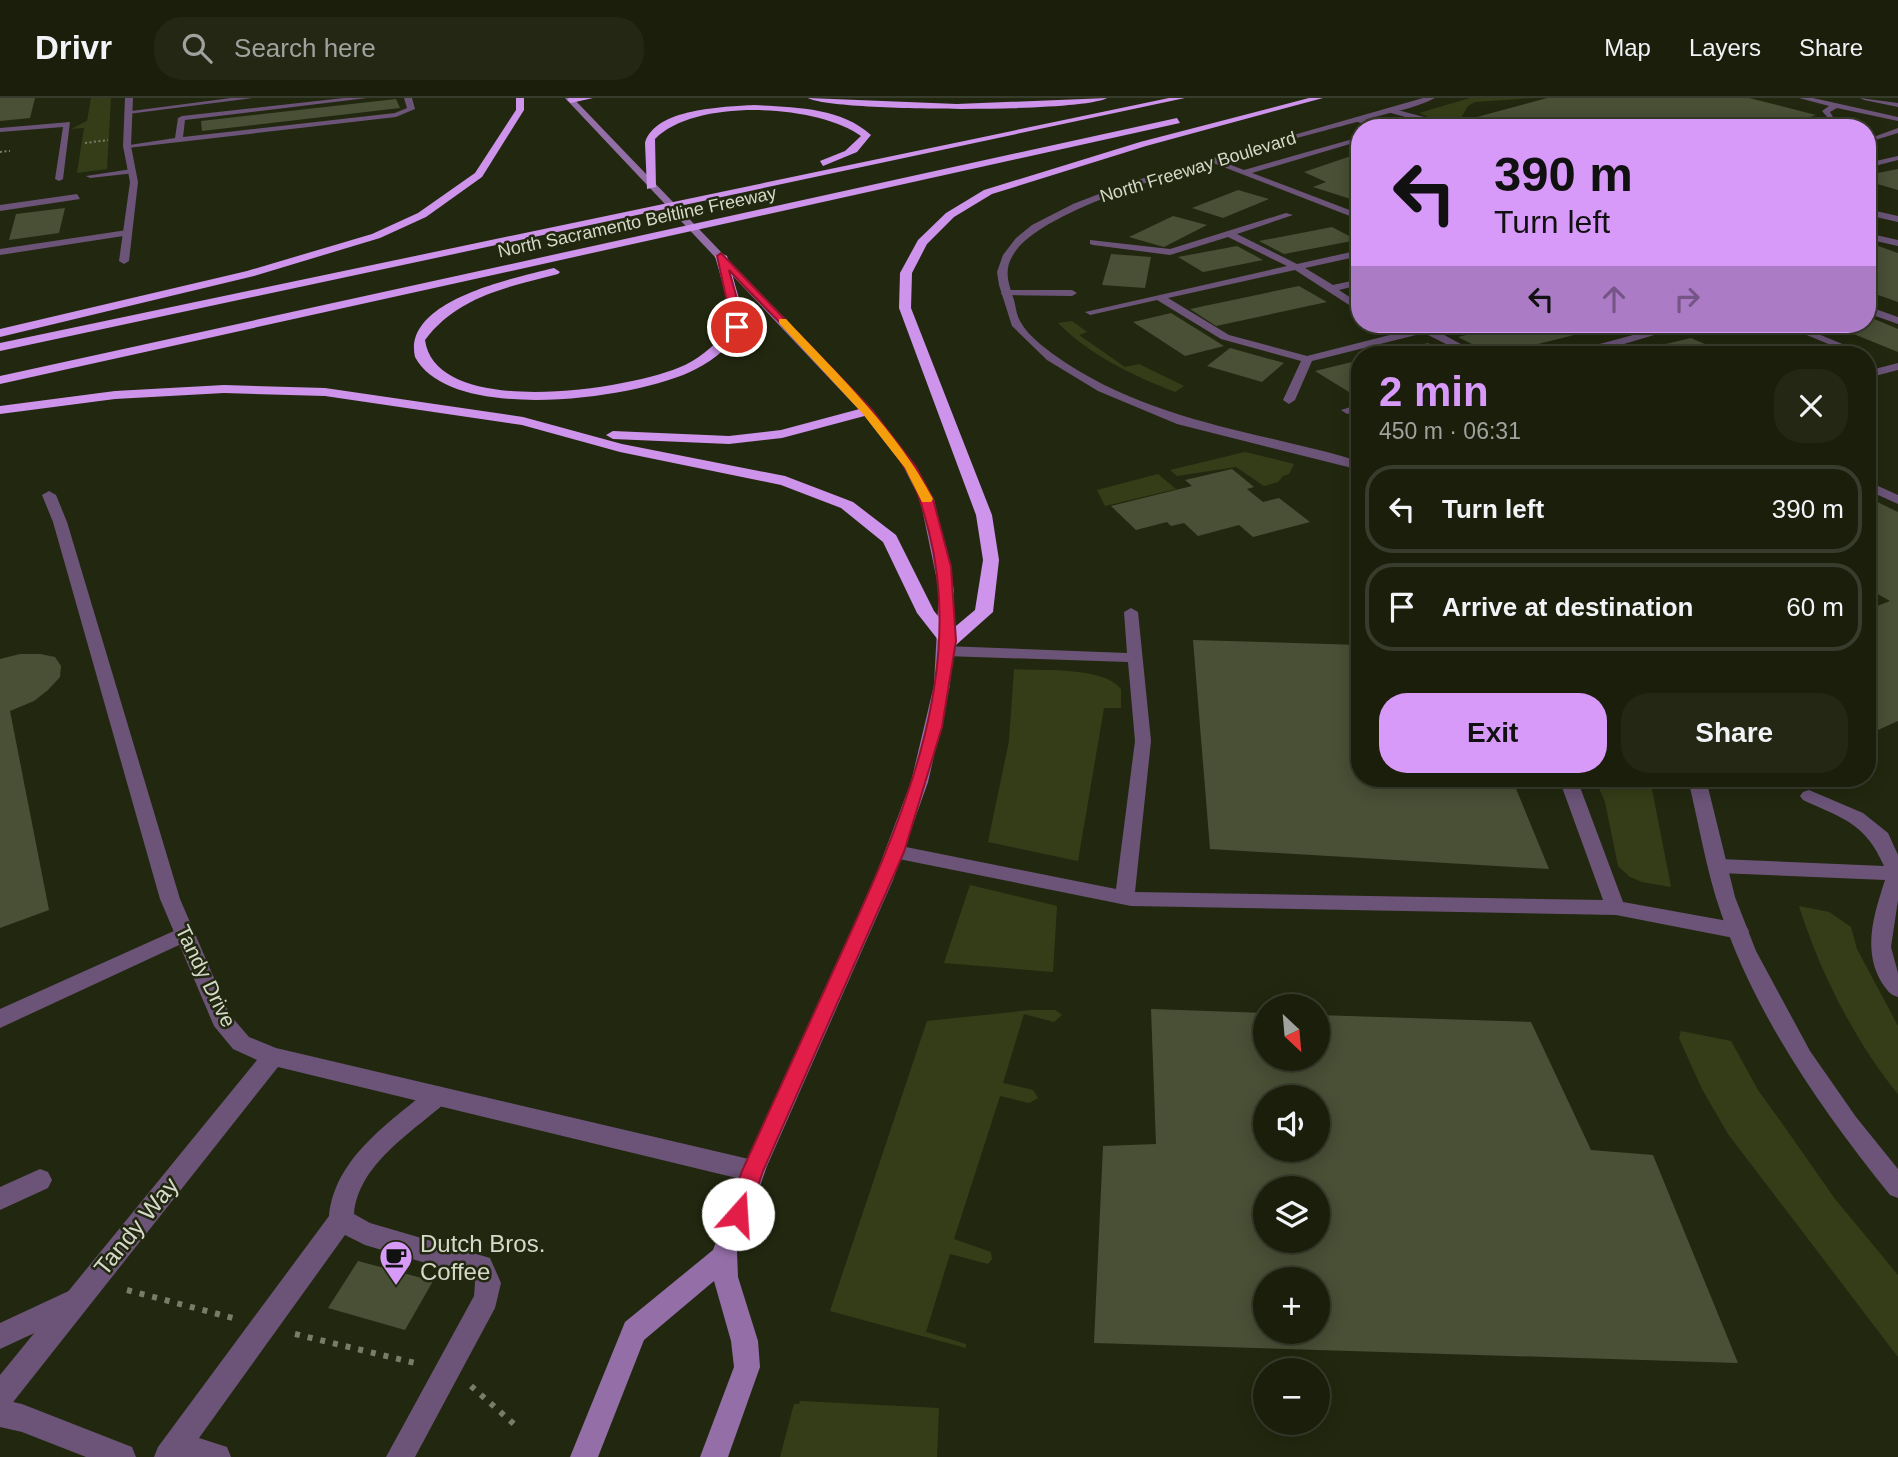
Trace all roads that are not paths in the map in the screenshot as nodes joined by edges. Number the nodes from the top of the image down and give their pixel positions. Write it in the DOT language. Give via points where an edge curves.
graph roads {
  1 [pos="129,98"];
  2 [pos="212,98"];
  3 [pos="249,98"];
  4 [pos="363,98"];
  5 [pos="408,98"];
  6 [pos="520,98"];
  7 [pos="589,98"];
  8 [pos="806,98"];
  9 [pos="1103,98"];
  10 [pos="1181,98"];
  11 [pos="1281,98"];
  12 [pos="1320,98"];
  13 [pos="1431,98"];
  14 [pos="1803,98"];
  15 [pos="1864,98"];
  16 [pos="570,99"];
  17 [pos="192,101"];
  18 [pos="1836,105"];
  19 [pos="1898,105"];
  20 [pos="1390,110"];
  21 [pos="128,112"];
  22 [pos="1357,119"];
  23 [pos="1422,119"];
  24 [pos="1832,119"];
  25 [pos="1898,119"];
  26 [pos="1351,121"];
  27 [pos="0,130"];
  28 [pos="1898,130"];
  29 [pos="1876,138"];
  30 [pos="179,140"];
  31 [pos="1351,142"];
  32 [pos="127,146"];
  33 [pos="1055,148"];
  34 [pos="1898,158"];
  35 [pos="1212,161"];
  36 [pos="1876,164"];
  37 [pos="132,171"];
  38 [pos="1243,173"];
  39 [pos="90,176"];
  40 [pos="59,179"];
  41 [pos="651,187"];
  42 [pos="719,196"];
  43 [pos="77,197"];
  44 [pos="0,208"];
  45 [pos="1351,214"];
  46 [pos="1876,214"];
  47 [pos="1289,215"];
  48 [pos="1898,219"];
  49 [pos="127,233"];
  50 [pos="1228,233"];
  51 [pos="1876,239"];
  52 [pos="1093,242"];
  53 [pos="1898,243"];
  54 [pos="0,252"];
  55 [pos="1351,255"];
  56 [pos="721,256"];
  57 [pos="124,261"];
  58 [pos="1295,266"];
  59 [pos="1351,284"];
  60 [pos="1330,289"];
  61 [pos="1006,293"];
  62 [pos="1072,293"];
  63 [pos="1159,297"];
  64 [pos="1351,303"];
  65 [pos="1090,312"];
  66 [pos="1876,312"];
  67 [pos="1898,321"];
  68 [pos="0,333"];
  69 [pos="1410,333"];
  70 [pos="1433,333"];
  71 [pos="1637,333"];
  72 [pos="1650,333"];
  73 [pos="1808,333"];
  74 [pos="1406,334"];
  75 [pos="1642,335"];
  76 [pos="1614,343"];
  77 [pos="1358,346"];
  78 [pos="1458,346"];
  79 [pos="1600,346"];
  80 [pos="1620,346"];
  81 [pos="1841,346"];
  82 [pos="0,347"];
  83 [pos="1351,348"];
  84 [pos="1307,359"];
  85 [pos="1876,360"];
  86 [pos="1896,367"];
  87 [pos="1876,373"];
  88 [pos="0,380"];
  89 [pos="1289,400"];
  90 [pos="1351,409"];
  91 [pos="0,410"];
  92 [pos="1347,410"];
  93 [pos="867,411"];
  94 [pos="566,432"];
  95 [pos="1351,463"];
  96 [pos="1876,489"];
  97 [pos="49,495"];
  98 [pos="1898,500"];
  99 [pos="1131,612"];
  100 [pos="947,646"];
  101 [pos="1136,658"];
  102 [pos="1571,787"];
  103 [pos="1699,787"];
  104 [pos="1810,796"];
  105 [pos="896,852"];
  106 [pos="1719,866"];
  107 [pos="1897,874"];
  108 [pos="1125,898"];
  109 [pos="1616,908"];
  110 [pos="1738,931"];
  111 [pos="185,934"];
  112 [pos="1898,989"];
  113 [pos="0,1019"];
  114 [pos="273,1057"];
  115 [pos="437,1096"];
  116 [pos="753,1171"];
  117 [pos="40,1180"];
  118 [pos="1898,1187"];
  119 [pos="0,1199"];
  120 [pos="341,1220"];
  121 [pos="724,1257"];
  122 [pos="77,1301"];
  123 [pos="0,1336"];
  124 [pos="0,1396"];
  125 [pos="0,1413"];
  126 [pos="172,1451"];
  127 [pos="402,1456"];
  128 [pos="121,1457"];
  129 [pos="218,1457"];
  130 [pos="584,1457"];
  131 [pos="714,1457"];
  1 -- 21 [label="street"];
  2 -- 17 [label="street"];
  3 -- 17 [label="street"];
  4 -- 30 [label="street" via="182,118"];
  5 -- 30 [label="street" via="411,108 396,115"];
  6 -- 68 [label="highway" via="520,110 479,175 422,215 376,236 308,258"];
  7 -- 16 [label="highway"];
  8 -- 9 [label="highway" via="946,108"];
  10 -- 42 [label="highway, North Sacramento Beltline Freeway"];
  11 -- 33 [label="highway, North Sacramento Beltline Freeway"];
  12 -- 100 [label="highway" via="1143,144 988,192 950,215 922,242 906,273 905,308 984,516 991,560 984,612"];
  13 -- 20 [label="street, North Freeway Boulevard"];
  14 -- 18 [label="street"];
  15 -- 19 [label="street"];
  16 -- 41 [label="main road"];
  17 -- 21 [label="street"];
  18 -- 24 [label="street" via="1826,111"];
  18 -- 25 [label="street"];
  20 -- 22 [label="street, North Freeway Boulevard"];
  20 -- 23 [label="street"];
  21 -- 32 [label="street"];
  26 -- 35 [label="street, North Freeway Boulevard"];
  27 -- 40 [label="street" via="67,124"];
  28 -- 29 [label="street"];
  30 -- 32 [label="street"];
  31 -- 38 [label="street"];
  32 -- 37 [label="street"];
  33 -- 56 [label="highway" via="487,289 430,321 419,340 422,359 441,376 473,388 523,396 592,393 638,385 687,369 720,349 737,327"];
  33 -- 88 [label="highway, North Sacramento Beltline Freeway"];
  34 -- 36 [label="street"];
  35 -- 38 [label="street"];
  35 -- 61 [label="street, North Freeway Boulevard" via="1133,184 1036,227 1016,241 1009,255 1002,271"];
  37 -- 39 [label="street"];
  37 -- 49 [label="street"];
  38 -- 45 [label="street"];
  41 -- 42 [label="highway" via="650,139 665,125 696,114 754,107 811,110 858,124 866,135 861,146 844,157"];
  41 -- 56 [label="main road"];
  42 -- 82 [label="highway, North Sacramento Beltline Freeway"];
  43 -- 44 [label="street"];
  46 -- 48 [label="street"];
  47 -- 50 [label="street"];
  49 -- 54 [label="street"];
  49 -- 57 [label="street"];
  50 -- 52 [label="street" via="1170,252"];
  50 -- 58 [label="street"];
  51 -- 53 [label="street"];
  55 -- 58 [label="street"];
  56 -- 93 [label="main road"];
  58 -- 60 [label="street"];
  58 -- 63 [label="street"];
  59 -- 60 [label="street"];
  60 -- 64 [label="street"];
  61 -- 62 [label="street"];
  61 -- 95 [label="street, North Freeway Boulevard" via="1015,323 1056,363 1090,381 1202,428"];
  63 -- 65 [label="street"];
  63 -- 84 [label="street" via="1225,337"];
  66 -- 67 [label="street"];
  69 -- 74 [label="street"];
  70 -- 78 [label="street"];
  71 -- 75 [label="street"];
  72 -- 75 [label="street"];
  73 -- 81 [label="street"];
  74 -- 77 [label="street"];
  75 -- 76 [label="street"];
  76 -- 79 [label="street"];
  76 -- 80 [label="street"];
  83 -- 84 [label="street"];
  84 -- 89 [label="street"];
  85 -- 86 [label="street"];
  86 -- 87 [label="street"];
  90 -- 92 [label="street"];
  91 -- 94 [label="highway" via="224,389 325,392 483,414"];
  93 -- 94 [label="highway" via="782,434 729,440"];
  93 -- 100 [label="main road" via="911,467 927,499 944,567"];
  94 -- 100 [label="highway" via="620,448 785,481 847,505 890,539"];
  96 -- 98 [label="street"];
  97 -- 111 [label="street, Tandy Drive" via="160,872"];
  99 -- 101 [label="street"];
  100 -- 101 [label="street"];
  100 -- 105 [label="main road" via="935,727"];
  101 -- 108 [label="street" via="1143,741"];
  102 -- 109 [label="street"];
  103 -- 106 [label="street"];
  104 -- 107 [label="street" via="1857,818 1881,838"];
  105 -- 108 [label="street"];
  105 -- 116 [label="main road"];
  106 -- 107 [label="street"];
  106 -- 110 [label="street"];
  107 -- 112 [label="street" via="1881,918 1879,943"];
  108 -- 109 [label="street"];
  109 -- 110 [label="street"];
  110 -- 118 [label="street" via="1769,1004"];
  111 -- 113 [label="street"];
  111 -- 114 [label="street, Tandy Drive" via="222,1020 241,1043"];
  114 -- 115 [label="street, Tandy Drive"];
  114 -- 122 [label="street, Tandy Way"];
  115 -- 116 [label="street, Tandy Drive"];
  115 -- 120 [label="street" via="364,1163 340,1203"];
  116 -- 121 [label="main road"];
  117 -- 119 [label="street"];
  120 -- 126 [label="street"];
  120 -- 127 [label="street" via="365,1233 481,1267 488,1283 486,1299"];
  121 -- 130 [label="main road" via="634,1331"];
  121 -- 131 [label="main road" via="748,1366"];
  122 -- 123 [label="street"];
  122 -- 124 [label="street, Tandy Way"];
  125 -- 128 [label="street"];
  126 -- 129 [label="street"];
}
